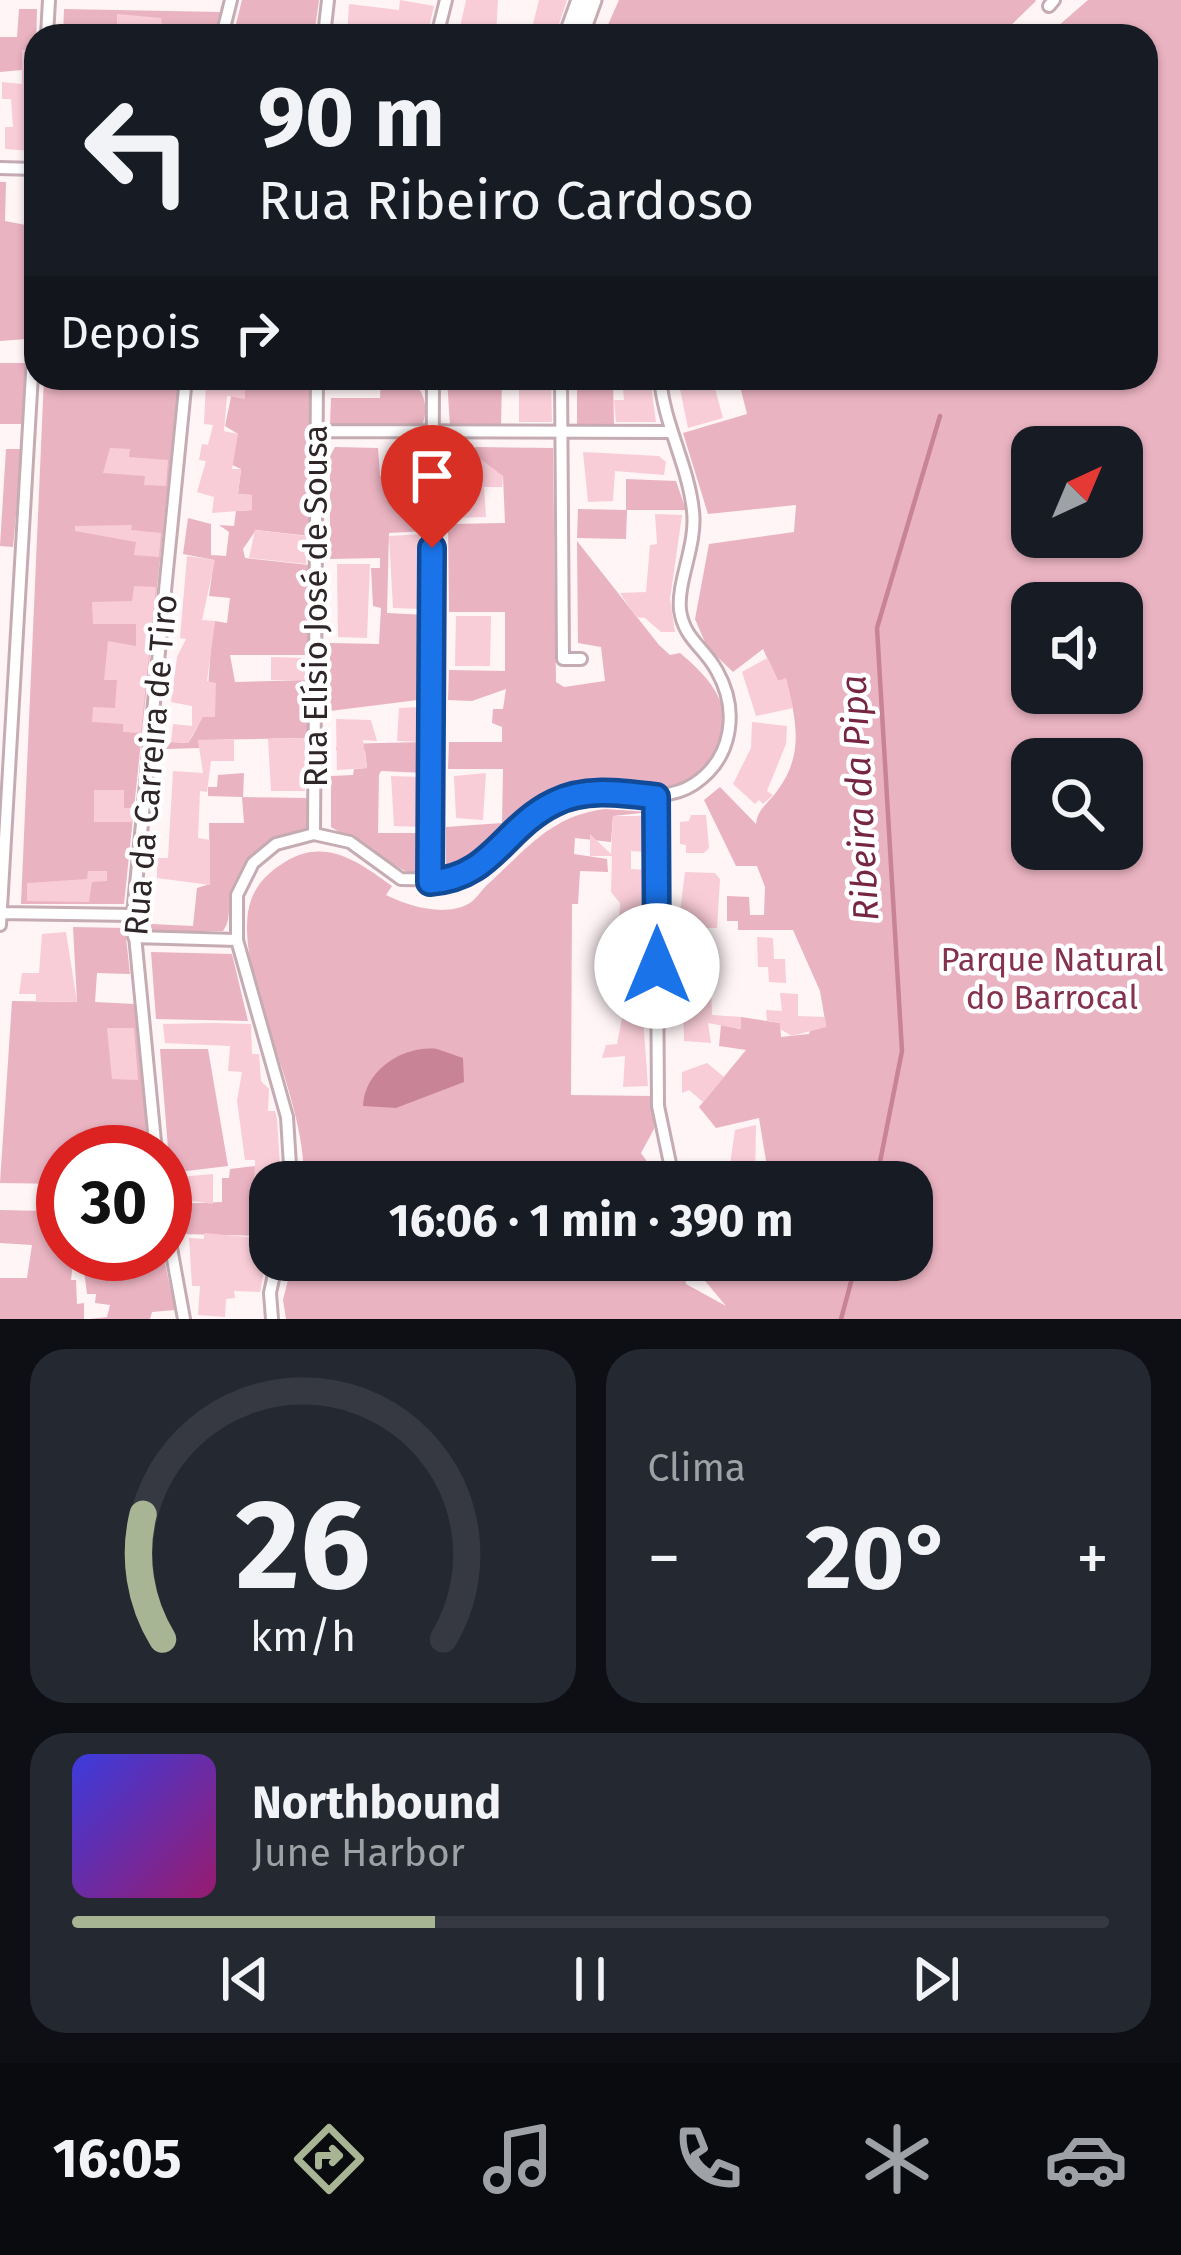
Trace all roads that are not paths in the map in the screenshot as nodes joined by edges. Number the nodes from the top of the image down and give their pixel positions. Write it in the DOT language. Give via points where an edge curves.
graph roads {
  1 [pos="31,390"];
  2 [pos="185,390"];
  3 [pos="317,390"];
  4 [pos="433,390"];
  5 [pos="561,390"];
  6 [pos="662,390"];
  7 [pos="317,431"];
  8 [pos="668,432"];
  9 [pos="432,433"];
  10 [pos="561,433"];
  11 [pos="581,659"];
  12 [pos="656,797"];
  13 [pos="314,834"];
  14 [pos="430,882"];
  15 [pos="0,914"];
  16 [pos="133,915"];
  17 [pos="0,925"];
  18 [pos="134,937"];
  19 [pos="237,940"];
  20 [pos="153,1125"];
  21 [pos="290,1161"];
  22 [pos="669,1161"];
  23 [pos="177,1281"];
  24 [pos="273,1281"];
  25 [pos="184,1319"];
  26 [pos="272,1319"];
  1 -- 15 [label="street"];
  2 -- 16 [label="street, Rua da Carreira de Tiro"];
  3 -- 7 [label="street, Rua Elísio José de Sousa"];
  4 -- 9 [label="street"];
  5 -- 10 [label="street"];
  6 -- 8 [label="street"];
  7 -- 9 [label="street"];
  7 -- 13 [label="street, Rua Elísio José de Sousa"];
  8 -- 10 [label="street"];
  8 -- 12 [label="street" via="694,516 679,604 685,635 730,698 730,734 715,765 691,787"];
  9 -- 10 [label="street"];
  9 -- 14 [label="street"];
  10 -- 11 [label="street" via="563,659"];
  12 -- 14 [label="street" via="607,791 556,801 460,880"];
  12 -- 22 [label="street" via="658,1106"];
  13 -- 14 [label="street" via="350,842 401,879"];
  13 -- 19 [label="street" via="276,844 253,863 237,895"];
  15 -- 16 [label="street"];
  15 -- 17 [label="street"];
  16 -- 18 [label="street, Rua da Carreira de Tiro"];
  18 -- 19 [label="street"];
  18 -- 20 [label="street, Rua da Carreira de Tiro"];
  19 -- 21 [label="street" via="287,1117"];
  23 -- 25 [label="street"];
  24 -- 26 [label="street"];
}
